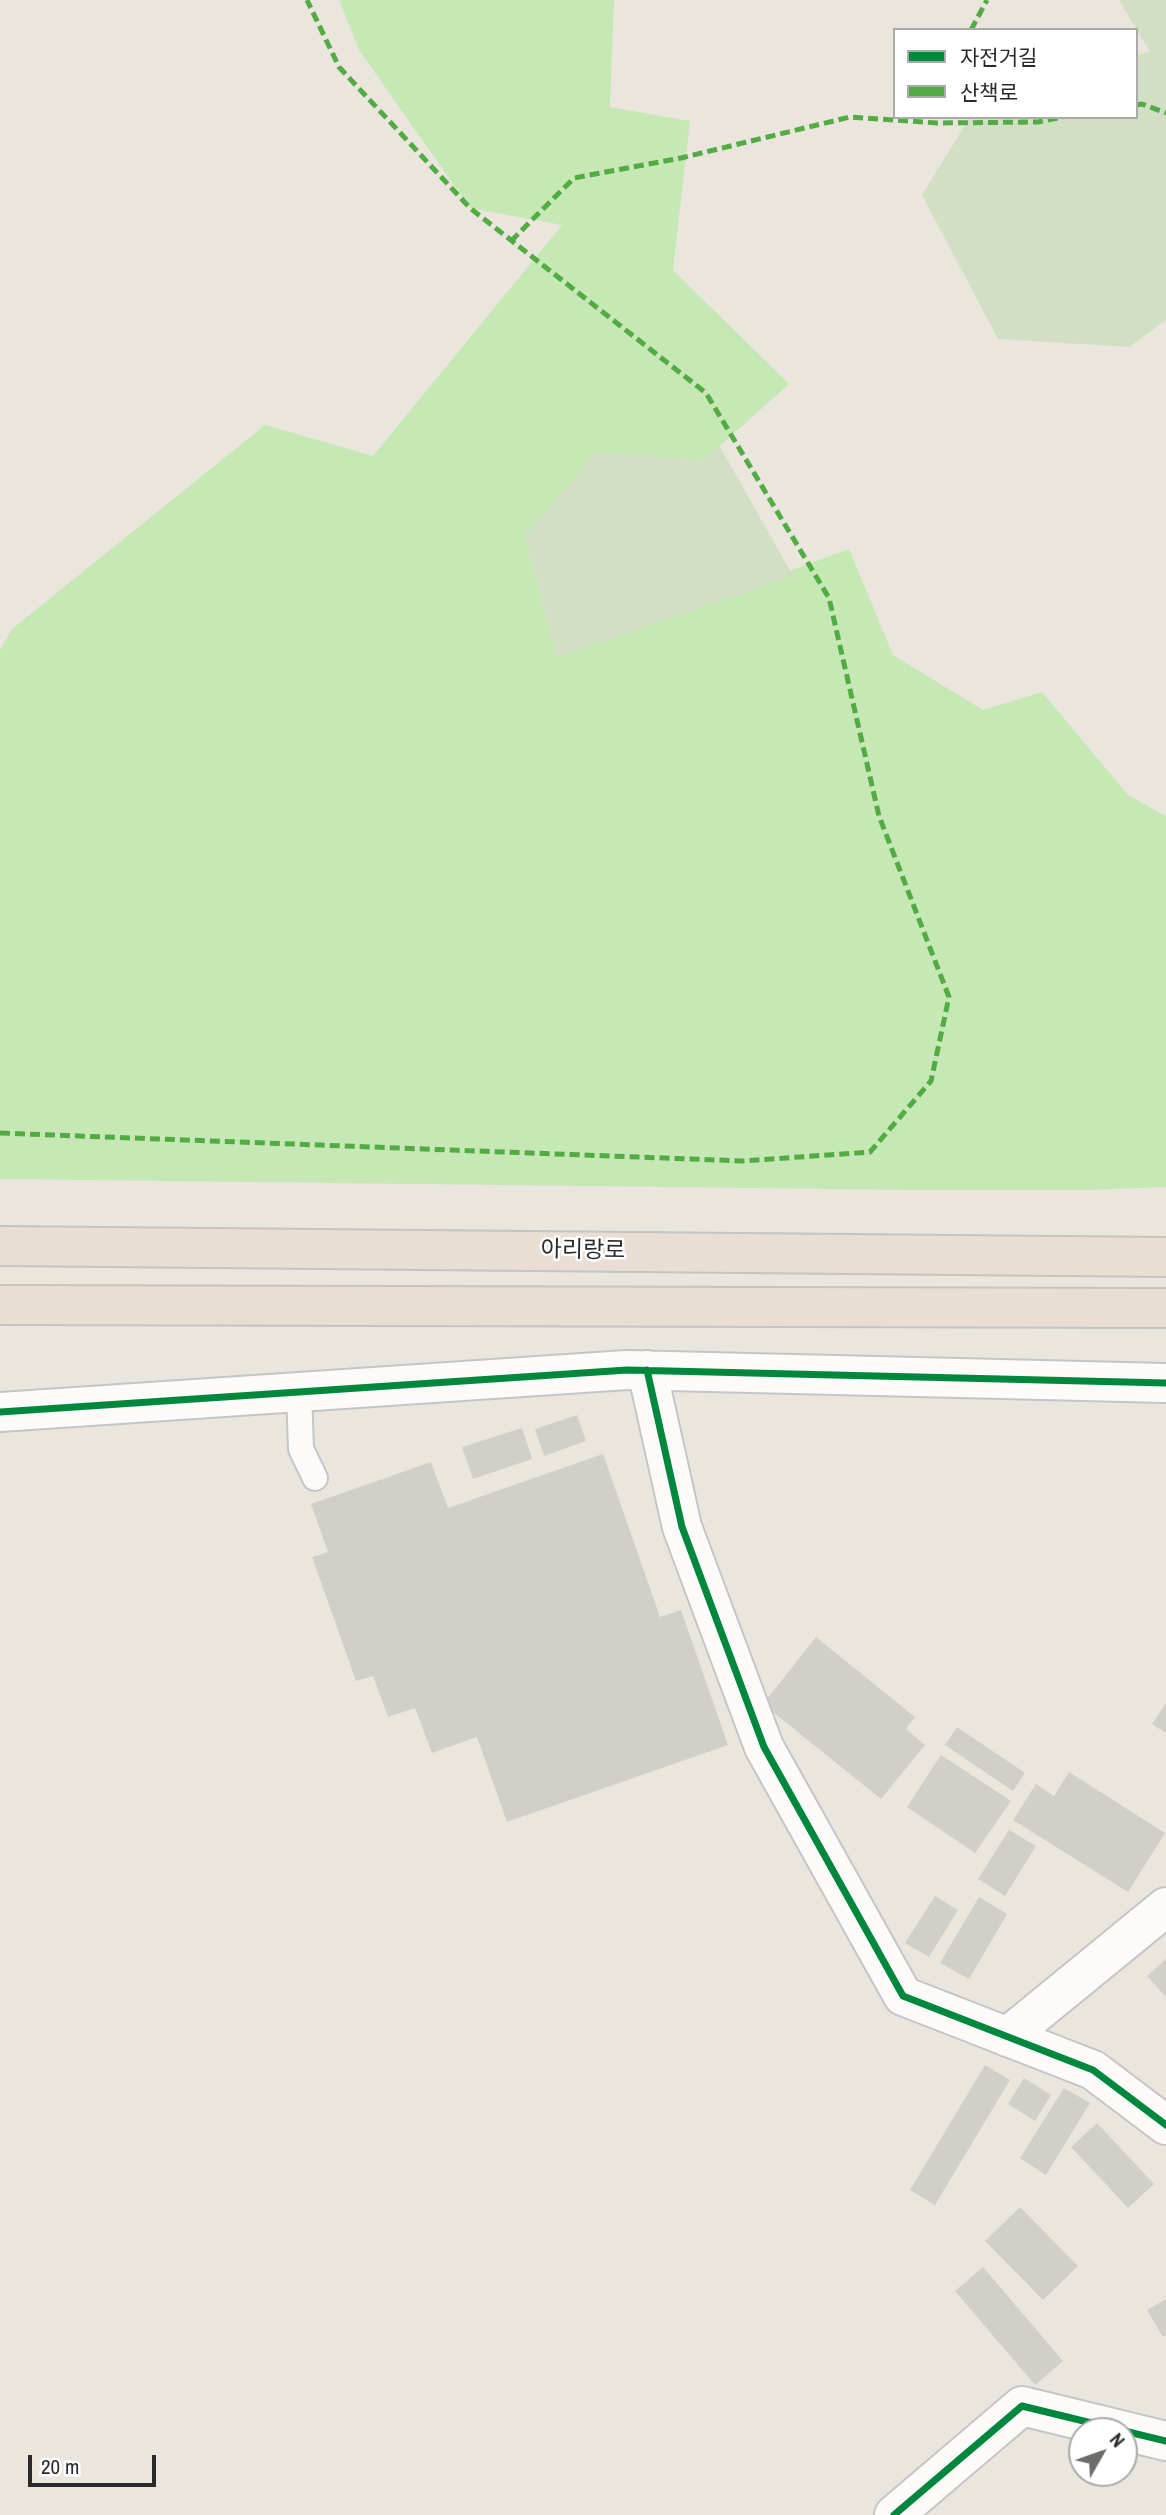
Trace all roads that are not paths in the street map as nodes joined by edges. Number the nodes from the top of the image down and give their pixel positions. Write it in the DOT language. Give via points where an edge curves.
graph roads {
  1 [pos="0,1246"];
  2 [pos="1166,1257"];
  3 [pos="0,1305"];
  4 [pos="1166,1308"];
  5 [pos="647,1370"];
  6 [pos="1166,1383"];
  7 [pos="299,1392"];
  8 [pos="0,1412"];
  9 [pos="315,1478"];
  10 [pos="1166,1908"];
  11 [pos="1007,2037"];
  12 [pos="1166,2125"];
  13 [pos="1166,2441"];
  14 [pos="894,2515"];
  1 -- 2 [label="highway, 아리랑로"];
  3 -- 4 [label="highway"];
  5 -- 6 [label="street"];
  5 -- 7 [label="street"];
  5 -- 11 [label="street" via="682,1527 764,1747 903,1996"];
  7 -- 8 [label="street"];
  7 -- 9 [label="lane" via="301,1449"];
  10 -- 11 [label="street"];
  11 -- 12 [label="street" via="1093,2070"];
  13 -- 14 [label="street" via="1022,2406"];
}
